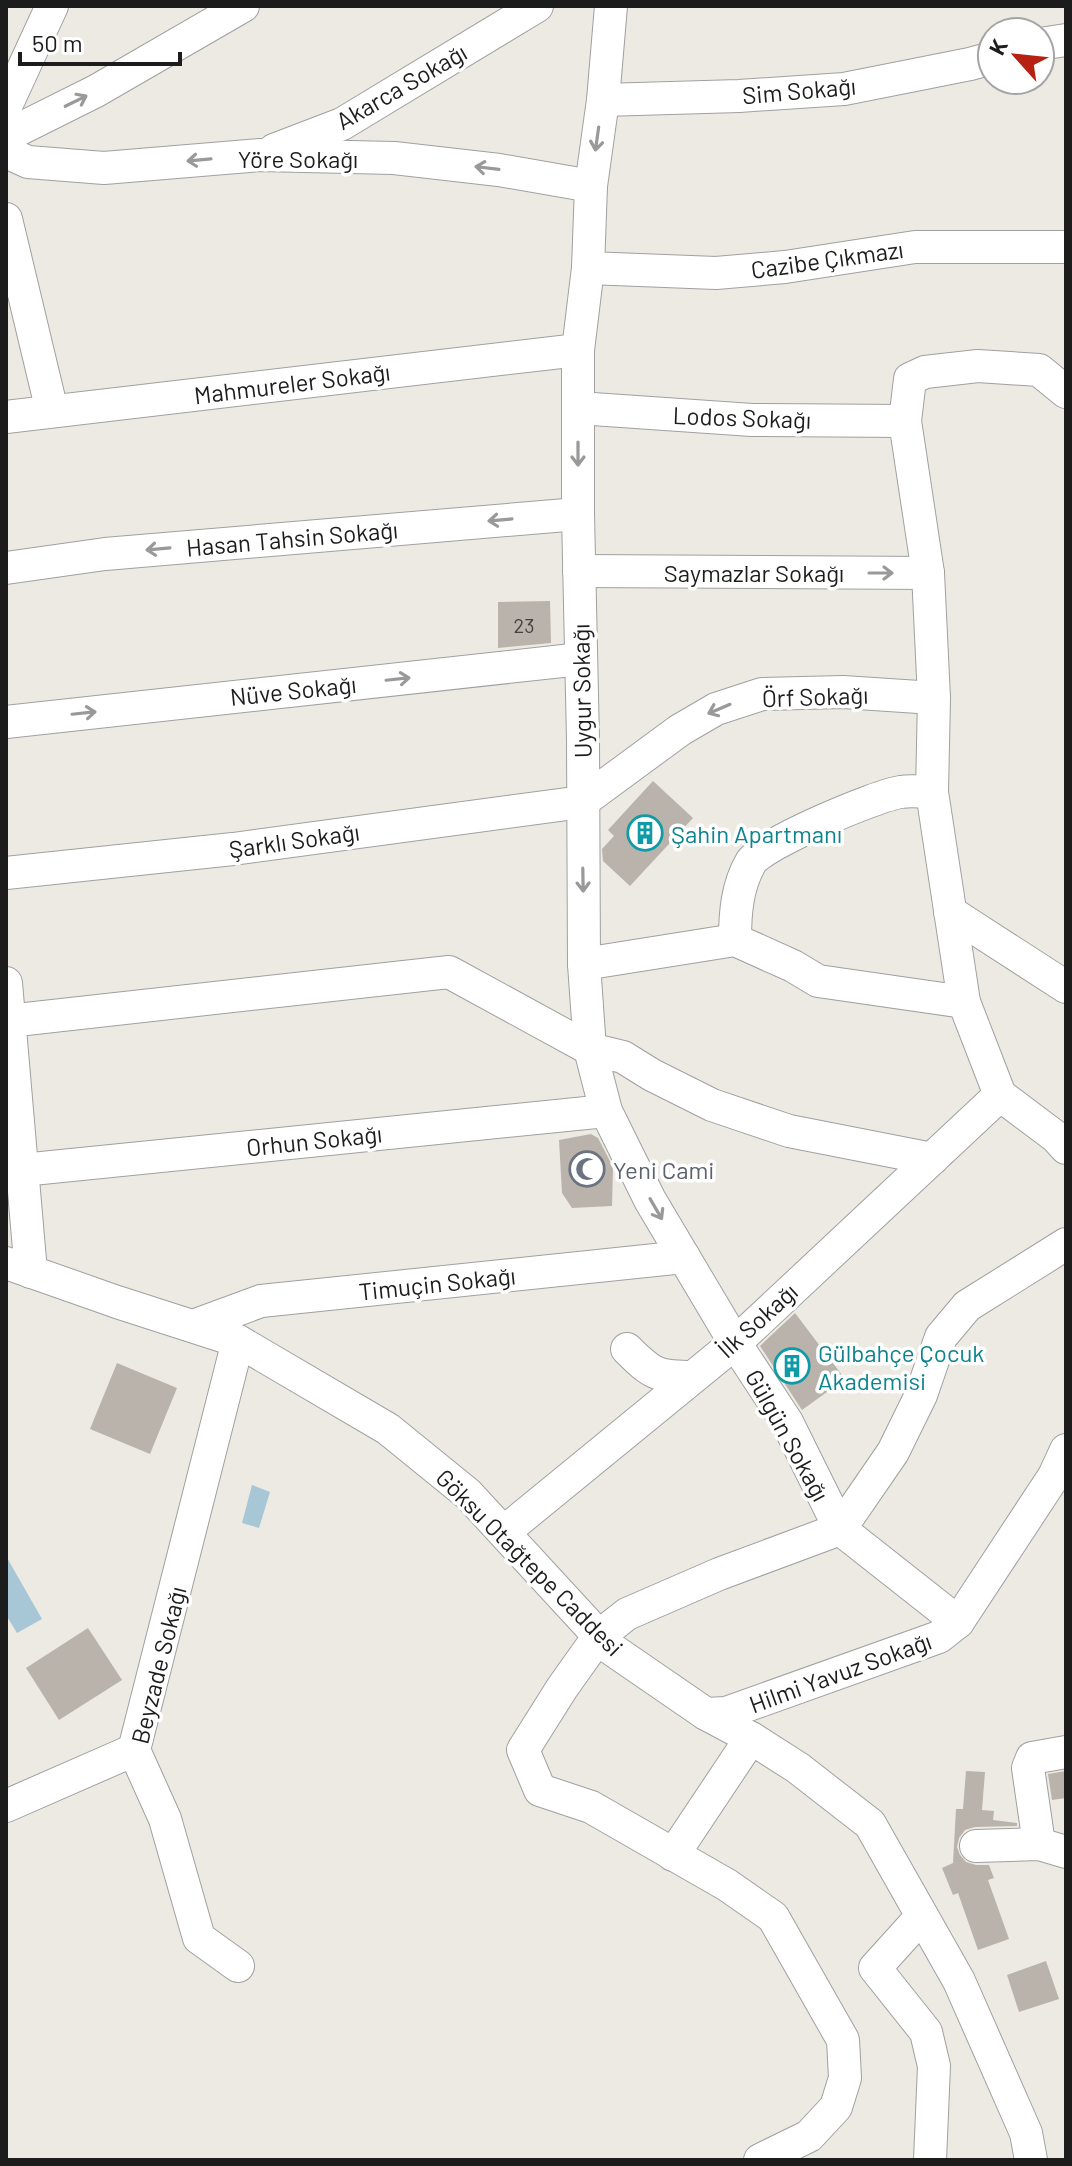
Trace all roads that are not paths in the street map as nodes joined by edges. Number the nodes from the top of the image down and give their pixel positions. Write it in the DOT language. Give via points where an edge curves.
graph roads {
  1 [pos="52,6"];
  2 [pos="243,6"];
  3 [pos="537,6"];
  4 [pos="611,6"];
  5 [pos="976,62"];
  6 [pos="603,100"];
  7 [pos="6,106"];
  8 [pos="6,136"];
  9 [pos="6,152"];
  10 [pos="260,155"];
  11 [pos="591,186"];
  12 [pos="6,219"];
  13 [pos="1066,247"];
  14 [pos="588,268"];
  15 [pos="578,350"];
  16 [pos="1066,392"];
  17 [pos="578,408"];
  18 [pos="52,411"];
  19 [pos="6,417"];
  20 [pos="905,421"];
  21 [pos="578,514"];
  22 [pos="6,568"];
  23 [pos="579,571"];
  24 [pos="928,573"];
  25 [pos="581,659"];
  26 [pos="934,698"];
  27 [pos="6,722"];
  28 [pos="932,792"];
  29 [pos="582,802"];
  30 [pos="6,873"];
  31 [pos="950,912"];
  32 [pos="735,940"];
  33 [pos="584,964"];
  34 [pos="6,983"];
  35 [pos="1066,987"];
  36 [pos="964,1002"];
  37 [pos="8,1021"];
  38 [pos="590,1049"];
  39 [pos="1000,1095"];
  40 [pos="606,1111"];
  41 [pos="1066,1148"];
  42 [pos="932,1159"];
  43 [pos="22,1170"];
  44 [pos="1066,1244"];
  45 [pos="684,1257"];
  46 [pos="18,1267"];
  47 [pos="193,1326"];
  48 [pos="238,1341"];
  49 [pos="735,1343"];
  50 [pos="627,1349"];
  51 [pos="693,1377"];
  52 [pos="1066,1450"];
  53 [pos="840,1529"];
  54 [pos="504,1532"];
  55 [pos="958,1622"];
  56 [pos="599,1636"];
  57 [pos="706,1714"];
  58 [pos="751,1738"];
  59 [pos="134,1750"];
  60 [pos="1066,1752"];
  61 [pos="6,1806"];
  62 [pos="976,1846"];
  63 [pos="1053,1848"];
  64 [pos="673,1855"];
  65 [pos="922,1916"];
  66 [pos="238,1966"];
  67 [pos="760,2160"];
  68 [pos="930,2160"];
  69 [pos="1031,2160"];
  1 -- 7 [label="street"];
  8 -- 2 [label="street, one-way"];
  3 -- 10 [label="street, Akarca Sokağı" via="342,124"];
  4 -- 6 [label="street, Uygur Sokağı"];
  5 -- 6 [label="street, Sim Sokağı" via="844,89"];
  6 -- 11 [label="street, Uygur Sokağı, one-way"];
  10 -- 9 [label="street, Yöre Sokağı, one-way" via="104,168 28,162"];
  11 -- 10 [label="street, Yöre Sokağı, one-way" via="394,158"];
  11 -- 14 [label="street, Uygur Sokağı"];
  12 -- 18 [label="street"];
  13 -- 14 [label="street, Cazibe Çıkmazı" via="915,247 716,273"];
  14 -- 15 [label="street, Uygur Sokağı"];
  15 -- 17 [label="street, Uygur Sokağı"];
  15 -- 18 [label="street, Mahmureler Sokağı"];
  16 -- 20 [label="street" via="1039,370 978,366 925,372 910,379"];
  17 -- 20 [label="street, Lodos Sokağı" via="752,420"];
  17 -- 21 [label="street, Uygur Sokağı, one-way"];
  18 -- 19 [label="street, Mahmureler Sokağı"];
  20 -- 24 [label="street"];
  21 -- 22 [label="street, Hasan Tahsin Sokağı, one-way" via="105,554"];
  21 -- 23 [label="street, Uygur Sokağı"];
  23 -- 24 [label="street, Saymazlar Sokağı, one-way"];
  23 -- 25 [label="street, Uygur Sokağı"];
  24 -- 26 [label="street"];
  27 -- 25 [label="street, Nüve Sokağı, one-way"];
  25 -- 29 [label="street, Uygur Sokağı"];
  26 -- 28 [label="street"];
  26 -- 29 [label="street, Örf Sokağı, one-way" via="762,694 716,709 680,730"];
  28 -- 31 [label="street"];
  28 -- 32 [label="street" via="874,799 771,845 752,860 738,896"];
  29 -- 30 [label="street, Şarklı Sokağı"];
  29 -- 33 [label="street, Uygur Sokağı, one-way"];
  31 -- 35 [label="street"];
  31 -- 36 [label="street"];
  32 -- 33 [label="street"];
  32 -- 36 [label="street" via="818,981"];
  33 -- 38 [label="street, Uygur Sokağı"];
  34 -- 37 [label="street"];
  36 -- 39 [label="street"];
  37 -- 38 [label="street" via="449,972"];
  37 -- 43 [label="street"];
  38 -- 40 [label="street, Uygur Sokağı"];
  38 -- 42 [label="street" via="623,1057 712,1105 789,1131"];
  39 -- 41 [label="street"];
  39 -- 42 [label="street, İlk Sokağı"];
  40 -- 43 [label="street, Orhun Sokağı"];
  40 -- 45 [label="street, Uygur Sokağı, one-way"];
  42 -- 49 [label="street, İlk Sokağı"];
  43 -- 46 [label="street"];
  44 -- 53 [label="street" via="967,1306 941,1337 893,1452"];
  45 -- 47 [label="street, Timuçin Sokağı" via="261,1301"];
  45 -- 49 [label="street, Uygur Sokağı"];
  46 -- 47 [label="street, Göksu Otağtepe Caddesi"];
  47 -- 48 [label="street, Göksu Otağtepe Caddesi"];
  48 -- 54 [label="street, Göksu Otağtepe Caddesi" via="388,1429 468,1494"];
  48 -- 59 [label="street, Beyzade Sokağı"];
  49 -- 51 [label="street, İlk Sokağı"];
  49 -- 53 [label="street, Gülgün Sokağı" via="787,1422"];
  50 -- 51 [label="street" via="657,1374"];
  51 -- 54 [label="street, İlk Sokağı"];
  52 -- 55 [label="street, Hilmi Yavuz Sokağı"];
  53 -- 55 [label="street"];
  53 -- 56 [label="street" via="627,1614"];
  54 -- 56 [label="street, Göksu Otağtepe Caddesi"];
  55 -- 57 [label="street, Hilmi Yavuz Sokağı" via="939,1637 726,1713"];
  56 -- 57 [label="street, Göksu Otağtepe Caddesi"];
  56 -- 64 [label="street" via="523,1750 540,1790 591,1807"];
  57 -- 58 [label="street, Göksu Otağtepe Caddesi"];
  58 -- 64 [label="street"];
  58 -- 65 [label="street, Göksu Otağtepe Caddesi" via="870,1824"];
  59 -- 61 [label="street"];
  59 -- 66 [label="street, Beyzade Sokağı" via="165,1819 199,1938"];
  60 -- 63 [label="street" via="1032,1758 1028,1768"];
  62 -- 63 [label="street"];
  64 -- 67 [label="street" via="773,1917 843,2040 845,2078 836,2107 809,2136"];
  65 -- 68 [label="street" via="875,1968 926,2032 934,2066"];
  65 -- 69 [label="street, Göksu Otağtepe Caddesi" via="959,1981 1026,2133"];
}
